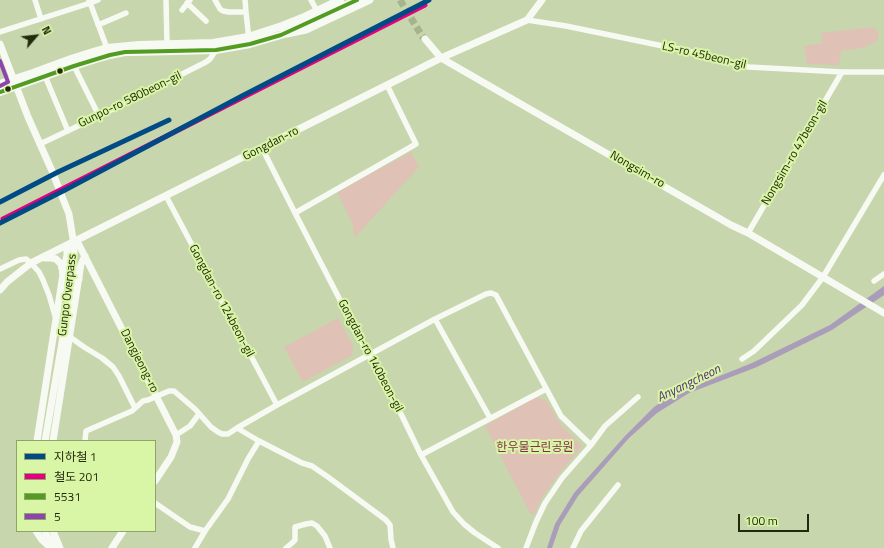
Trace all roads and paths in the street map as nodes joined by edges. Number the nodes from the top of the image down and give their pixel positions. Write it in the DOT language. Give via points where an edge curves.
graph roads {
  1 [pos="35,0"];
  2 [pos="98,0"];
  3 [pos="166,0"];
  4 [pos="215,0"];
  5 [pos="245,0"];
  6 [pos="311,0"];
  7 [pos="340,0"];
  8 [pos="357,0"];
  9 [pos="370,0"];
  10 [pos="542,0"];
  11 [pos="90,2"];
  12 [pos="188,2"];
  13 [pos="330,2"];
  14 [pos="182,10"];
  15 [pos="317,11"];
  16 [pos="246,12"];
  17 [pos="126,13"];
  18 [pos="40,19"];
  19 [pos="527,20"];
  20 [pos="206,21"];
  21 [pos="98,25"];
  22 [pos="0,32"];
  23 [pos="281,35"];
  24 [pos="248,37"];
  25 [pos="425,39"];
  26 [pos="0,44"];
  27 [pos="139,44"];
  28 [pos="167,44"];
  29 [pos="240,46"];
  30 [pos="107,48"];
  31 [pos="216,50"];
  32 [pos="125,52"];
  33 [pos="441,58"];
  34 [pos="74,66"];
  35 [pos="842,72"];
  36 [pos="884,72"];
  37 [pos="45,76"];
  38 [pos="15,83"];
  39 [pos="0,84"];
  40 [pos="387,85"];
  41 [pos="0,92"];
  42 [pos="98,116"];
  43 [pos="68,131"];
  44 [pos="40,144"];
  45 [pos="262,148"];
  46 [pos="884,175"];
  47 [pos="166,196"];
  48 [pos="295,213"];
  49 [pos="748,233"];
  50 [pos="77,241"];
  51 [pos="67,246"];
  52 [pos="85,256"];
  53 [pos="43,258"];
  54 [pos="31,263"];
  55 [pos="0,269"];
  56 [pos="63,274"];
  57 [pos="884,274"];
  58 [pos="822,278"];
  59 [pos="79,279"];
  60 [pos="874,281"];
  61 [pos="0,290"];
  62 [pos="884,312"];
  63 [pos="435,319"];
  64 [pos="56,322"];
  65 [pos="70,337"];
  66 [pos="369,356"];
  67 [pos="742,359"];
  68 [pos="546,389"];
  69 [pos="157,397"];
  70 [pos="638,397"];
  71 [pos="277,405"];
  72 [pos="135,408"];
  73 [pos="199,414"];
  74 [pos="490,418"];
  75 [pos="237,428"];
  76 [pos="176,435"];
  77 [pos="37,440"];
  78 [pos="45,440"];
  79 [pos="53,440"];
  80 [pos="85,440"];
  81 [pos="259,441"];
  82 [pos="591,445"];
  83 [pos="421,455"];
  84 [pos="156,480"];
  85 [pos="618,485"];
  86 [pos="156,504"];
  87 [pos="205,531"];
  88 [pos="37,532"];
  89 [pos="45,532"];
  90 [pos="53,532"];
  91 [pos="122,532"];
  92 [pos="51,548"];
  93 [pos="56,548"];
  94 [pos="60,548"];
  95 [pos="112,548"];
  96 [pos="195,548"];
  97 [pos="286,548"];
  98 [pos="330,548"];
  99 [pos="393,548"];
  100 [pos="498,548"];
  101 [pos="526,548"];
  102 [pos="573,548"];
  1 -- 18 [label="street"];
  2 -- 11 [label="street"];
  3 -- 28 [label="street"];
  4 -- 16 [label="street" via="220,10"];
  5 -- 16 [label="street"];
  6 -- 15 [label="street"];
  7 -- 13 [label="main road"];
  8 -- 23 [label="main road"];
  9 -- 23 [label="street" via="306,30"];
  10 -- 19 [label="street, Gongdan-ro"];
  11 -- 18 [label="street"];
  11 -- 21 [label="street"];
  12 -- 14 [label="street"];
  12 -- 20 [label="street"];
  13 -- 15 [label="main road"];
  15 -- 24 [label="main road"];
  16 -- 24 [label="street"];
  17 -- 21 [label="street"];
  18 -- 22 [label="street"];
  19 -- 33 [label="street, Gongdan-ro"];
  19 -- 35 [label="street, LS-ro 45beon-gil" via="692,52 749,67"];
  21 -- 30 [label="street"];
  23 -- 29 [label="main road"];
  24 -- 28 [label="main road" via="222,42"];
  24 -- 29 [label="street" via="249,42"];
  25 -- 33 [label="street, Nongsim-ro"];
  26 -- 38 [label="street, Gunpo Overpass"];
  27 -- 28 [label="main road"];
  27 -- 30 [label="main road"];
  27 -- 32 [label="main road" via="123,48"];
  29 -- 31 [label="main road"];
  30 -- 38 [label="main road" via="33,74"];
  31 -- 32 [label="main road"];
  31 -- 42 [label="street, Gunpo-ro 580beon-gil" via="206,62"];
  32 -- 34 [label="main road"];
  33 -- 40 [label="street, Gongdan-ro"];
  33 -- 49 [label="street, Nongsim-ro"];
  34 -- 37 [label="main road"];
  34 -- 42 [label="street"];
  35 -- 36 [label="street, LS-ro 45beon-gil"];
  35 -- 49 [label="street, Nongsim-ro 47beon-gil"];
  37 -- 38 [label="main road"];
  37 -- 43 [label="street"];
  38 -- 39 [label="main road"];
  38 -- 41 [label="main road"];
  38 -- 78 [label="street, Gunpo Overpass" via="65,204 74,254 71,290"];
  40 -- 45 [label="street, Gongdan-ro"];
  40 -- 48 [label="street" via="416,144"];
  42 -- 43 [label="street, Gunpo-ro 580beon-gil"];
  43 -- 44 [label="street, Gunpo-ro 580beon-gil"];
  45 -- 47 [label="street, Gongdan-ro"];
  45 -- 48 [label="street, Gongdan-ro 140beon-gil"];
  46 -- 58 [label="street"];
  47 -- 50 [label="street, Gongdan-ro"];
  47 -- 71 [label="street, Gongdan-ro 124beon-gil"];
  48 -- 66 [label="street, Gongdan-ro 140beon-gil"];
  49 -- 58 [label="street, Nongsim-ro"];
  50 -- 51 [label="street, Gongdan-ro"];
  50 -- 52 [label="street, Dangjeong-ro"];
  51 -- 53 [label="street, Gongdan-ro"];
  51 -- 56 [label="street"];
  52 -- 59 [label="street"];
  52 -- 69 [label="street, Dangjeong-ro"];
  53 -- 54 [label="street, Gongdan-ro"];
  53 -- 56 [label="street" via="56,260 61,264"];
  54 -- 55 [label="street" via="26,259 19,260"];
  54 -- 61 [label="street, Gongdan-ro"];
  54 -- 64 [label="street" via="43,280"];
  56 -- 59 [label="street" via="72,268 78,273"];
  56 -- 64 [label="street"];
  57 -- 60 [label="street"];
  58 -- 62 [label="street, Nongsim-ro"];
  58 -- 67 [label="street" via="802,304 754,351"];
  59 -- 65 [label="street"];
  63 -- 66 [label="street"];
  63 -- 68 [label="street" via="486,294 496,295"];
  63 -- 74 [label="street"];
  64 -- 77 [label="street"];
  65 -- 72 [label="street" via="113,367"];
  65 -- 79 [label="street"];
  66 -- 71 [label="street"];
  66 -- 83 [label="street, Gongdan-ro 140beon-gil"];
  68 -- 74 [label="street"];
  68 -- 82 [label="street" via="561,416"];
  69 -- 72 [label="street" via="143,401"];
  69 -- 73 [label="street" via="174,391"];
  69 -- 76 [label="street, Dangjeong-ro"];
  70 -- 82 [label="street" via="605,426"];
  71 -- 75 [label="street"];
  72 -- 80 [label="street" via="86,431"];
  73 -- 75 [label="street" via="210,427 222,434 228,434"];
  73 -- 76 [label="street" via="190,426"];
  74 -- 83 [label="street"];
  75 -- 81 [label="street"];
  76 -- 84 [label="street" via="177,442 171,457"];
  81 -- 87 [label="street" via="228,499"];
  81 -- 99 [label="street" via="312,466 381,516 390,525"];
  82 -- 101 [label="street" via="545,502"];
  83 -- 100 [label="street, Gongdan-ro 140beon-gil" via="453,512 475,533"];
  85 -- 102 [label="street" via="581,531"];
  86 -- 87 [label="street" via="190,527"];
  87 -- 96 [label="street"];
  88 -- 92 [label="street"];
  89 -- 93 [label="street"];
  90 -- 94 [label="street"];
  91 -- 95 [label="street"];
  97 -- 98 [label="street" via="295,540 295,527 312,523 325,536"];
}
